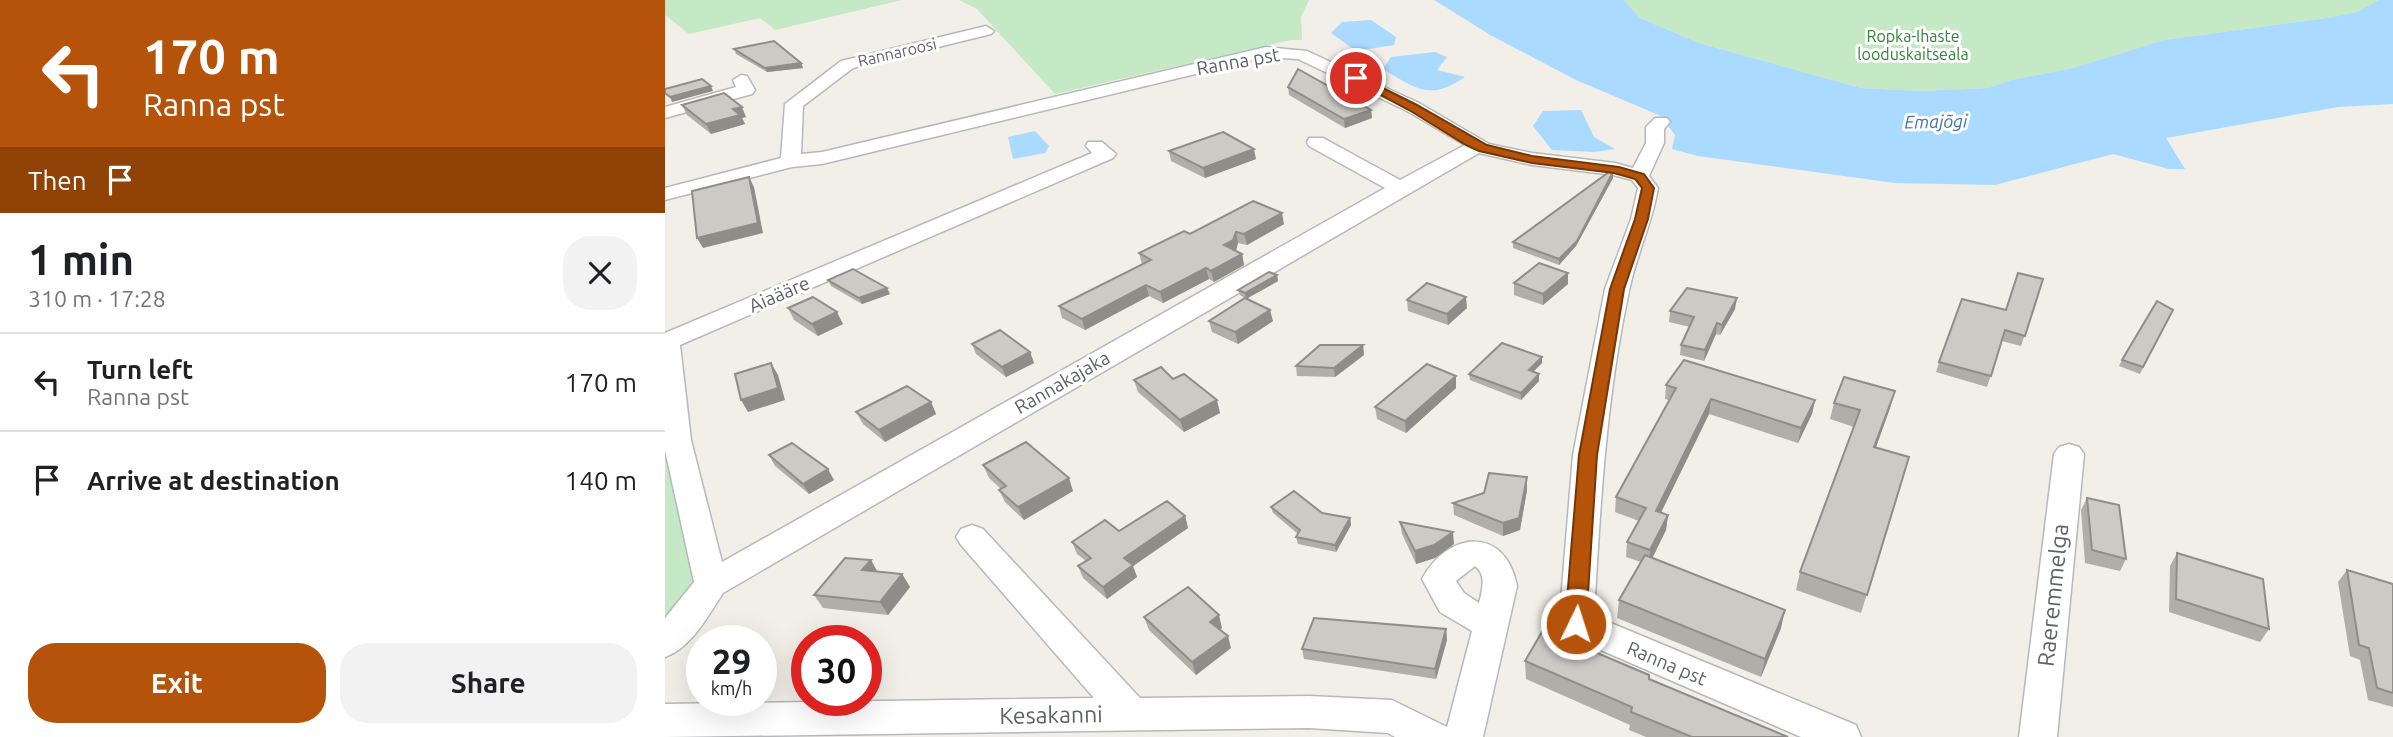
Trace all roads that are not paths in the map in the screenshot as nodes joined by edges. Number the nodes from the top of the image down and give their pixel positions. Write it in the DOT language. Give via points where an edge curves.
graph roads {
  1 [pos="986,31"];
  2 [pos="741,80"];
  3 [pos="665,113"];
  4 [pos="1661,122"];
  5 [pos="1316,142"];
  6 [pos="1095,146"];
  7 [pos="1478,146"];
  8 [pos="791,161"];
  9 [pos="1639,176"];
  10 [pos="1400,188"];
  11 [pos="665,194"];
  12 [pos="666,334"];
  13 [pos="2069,454"];
  14 [pos="972,537"];
  15 [pos="711,584"];
  16 [pos="1491,624"];
  17 [pos="665,642"];
  18 [pos="1131,714"];
  19 [pos="665,720"];
  20 [pos="1433,737"];
  21 [pos="1464,737"];
  22 [pos="1842,737"];
  23 [pos="2038,737"];
  1 -- 8 [label="street, Rannaroosi" via="870,57 833,73 794,104"];
  2 -- 3 [label="street" via="746,90"];
  4 -- 9 [label="street" via="1655,127 1655,143"];
  5 -- 10 [label="street"];
  6 -- 12 [label="street, Aiaääre" via="1106,154"];
  7 -- 8 [label="street, Ranna pst" via="1356,78 1301,54 1275,52 822,158"];
  7 -- 9 [label="street, Ranna pst"];
  7 -- 10 [label="street, Rannakajaka"];
  8 -- 11 [label="street, Ranna pst"];
  9 -- 22 [label="street, Ranna pst" via="1648,188 1617,289 1588,455 1576,624"];
  10 -- 15 [label="street, Rannakajaka"];
  12 -- 15 [label="street, Aiaääre" via="677,440"];
  13 -- 23 [label="street, Raeremmelga"];
  14 -- 18 [label="street"];
  15 -- 17 [label="street, Rannakajaka"];
  16 -- 21 [label="street"];
  18 -- 19 [label="street, Kesakanni"];
  18 -- 20 [label="street, Kesakanni" via="1309,712 1392,717"];
}
